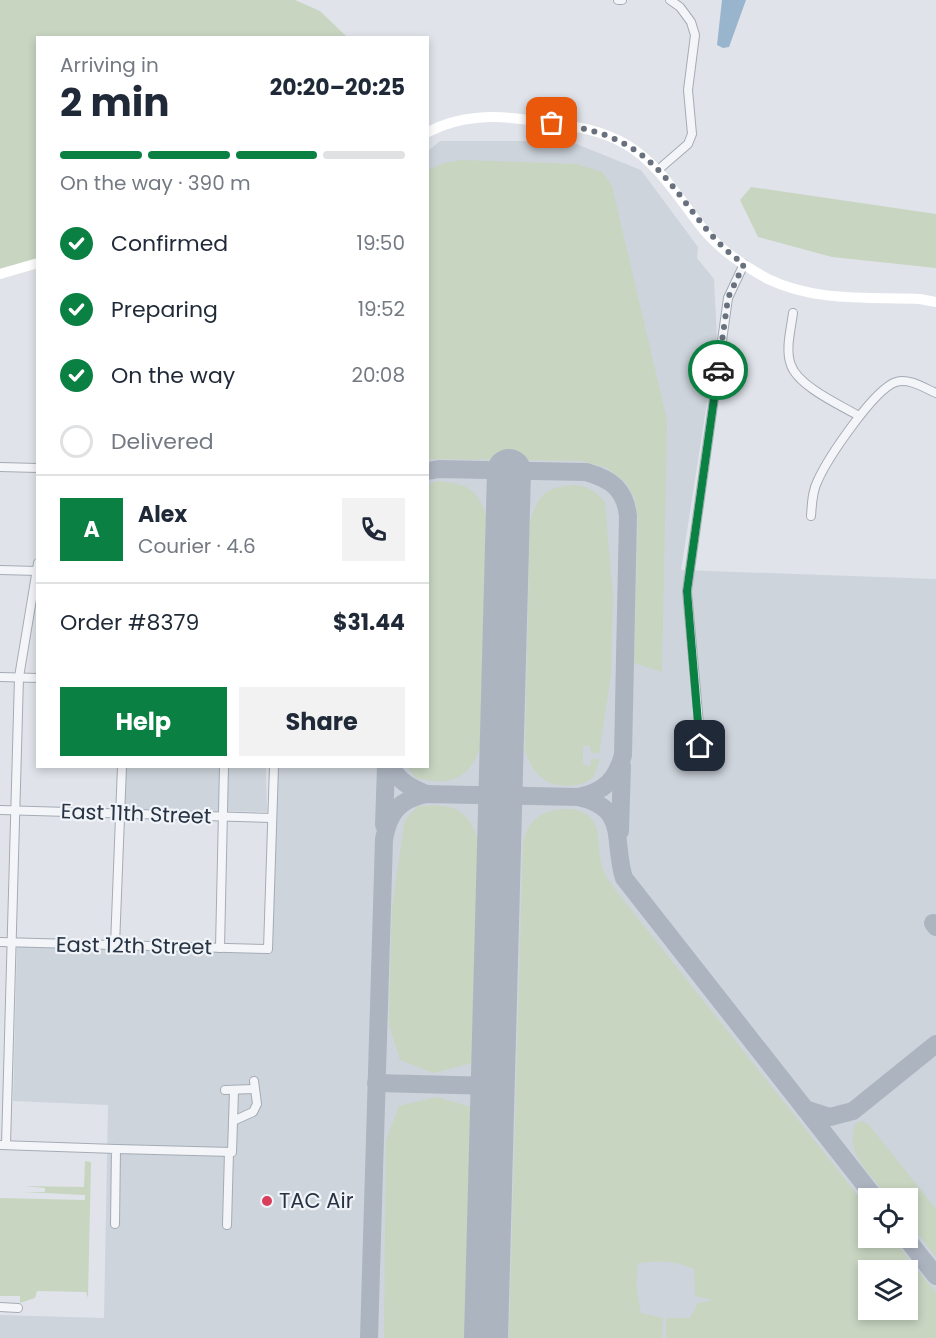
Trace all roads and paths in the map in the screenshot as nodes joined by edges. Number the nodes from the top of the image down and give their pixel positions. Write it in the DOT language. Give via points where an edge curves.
graph roads {
  1 [pos="670,0"];
  2 [pos="429,132"];
  3 [pos="658,170"];
  4 [pos="36,264"];
  5 [pos="744,264"];
  6 [pos="0,274"];
  7 [pos="936,302"];
  8 [pos="793,313"];
  9 [pos="936,393"];
  10 [pos="859,416"];
  11 [pos="0,467"];
  12 [pos="36,468"];
  13 [pos="812,516"];
  14 [pos="36,568"];
  15 [pos="0,570"];
  16 [pos="36,574"];
  17 [pos="0,677"];
  18 [pos="18,677"];
  19 [pos="36,678"];
  20 [pos="700,746"];
  21 [pos="122,768"];
  22 [pos="224,768"];
  23 [pos="274,768"];
  24 [pos="0,810"];
  25 [pos="15,811"];
  26 [pos="120,814"];
  27 [pos="223,816"];
  28 [pos="271,818"];
  29 [pos="0,942"];
  30 [pos="11,942"];
  31 [pos="115,945"];
  32 [pos="220,948"];
  33 [pos="232,1117"];
  34 [pos="3,1145"];
  35 [pos="116,1149"];
  36 [pos="229,1152"];
  37 [pos="115,1224"];
  38 [pos="227,1225"];
  39 [pos="0,1307"];
  40 [pos="18,1308"];
  1 -- 3 [label="street" via="691,22 695,35 688,90 692,134 688,144"];
  2 -- 3 [label="main road" via="476,117 571,126 624,144"];
  3 -- 5 [label="main road" via="713,240"];
  4 -- 6 [label="main road"];
  5 -- 7 [label="main road" via="784,286 813,296"];
  5 -- 20 [label="street" via="728,298 688,572 688,622"];
  8 -- 10 [label="street" via="789,350 792,369 802,381"];
  9 -- 10 [label="street" via="898,381"];
  10 -- 13 [label="street" via="818,480"];
  11 -- 12 [label="street"];
  14 -- 15 [label="street"];
  16 -- 18 [label="street"];
  17 -- 18 [label="street"];
  18 -- 19 [label="street"];
  18 -- 25 [label="street"];
  21 -- 26 [label="street"];
  22 -- 27 [label="street"];
  23 -- 28 [label="street"];
  24 -- 25 [label="street, East 11th Street"];
  25 -- 26 [label="street, East 11th Street"];
  25 -- 30 [label="street"];
  26 -- 27 [label="street, East 11th Street"];
  26 -- 31 [label="street"];
  27 -- 28 [label="street, East 11th Street"];
  27 -- 32 [label="street"];
  28 -- 32 [label="street, East 12th Street" via="268,949"];
  29 -- 30 [label="street, East 12th Street"];
  30 -- 31 [label="street, East 12th Street"];
  30 -- 34 [label="street"];
  31 -- 32 [label="street, East 12th Street"];
  33 -- 33 [label="street" via="253,1112 257,1104 254,1085 229,1090"];
  33 -- 36 [label="street"];
  34 -- 35 [label="street"];
  35 -- 36 [label="street"];
  35 -- 37 [label="street"];
  36 -- 38 [label="street"];
  39 -- 40 [label="street"];
}
